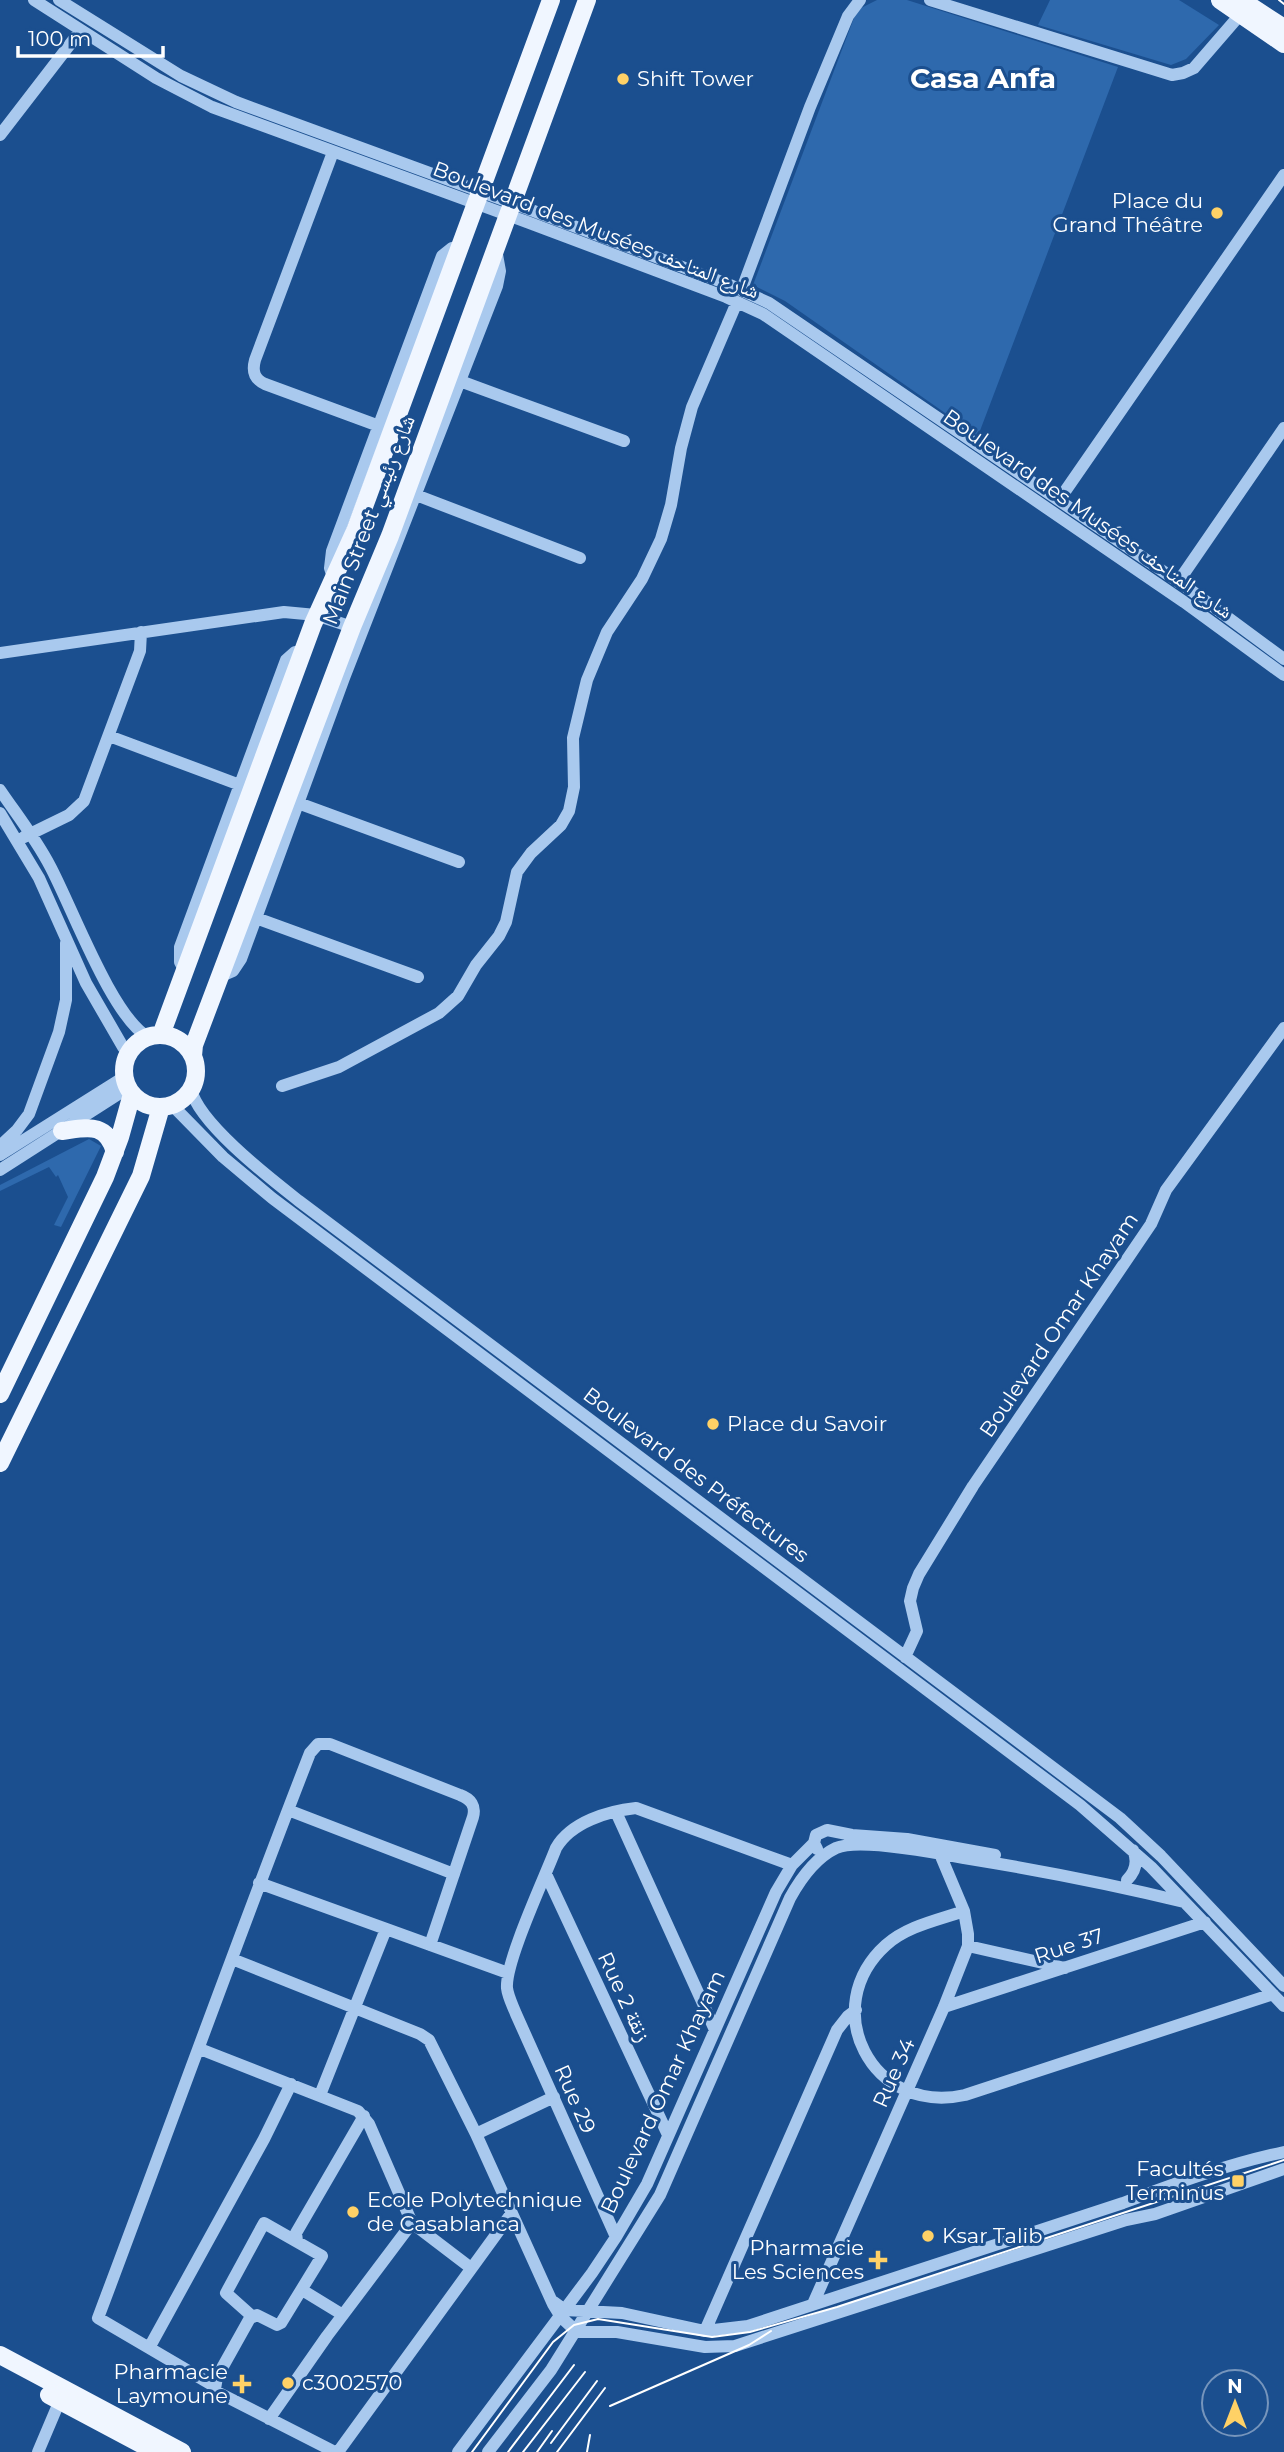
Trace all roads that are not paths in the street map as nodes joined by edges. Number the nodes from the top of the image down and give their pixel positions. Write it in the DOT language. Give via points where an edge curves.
graph roads {
  1 [pos="34,0"];
  2 [pos="60,0"];
  3 [pos="551,0"];
  4 [pos="587,0"];
  5 [pos="860,0"];
  6 [pos="930,0"];
  7 [pos="1220,0"];
  8 [pos="1251,8"];
  9 [pos="1284,28"];
  10 [pos="81,30"];
  11 [pos="1284,44"];
  12 [pos="0,135"];
  13 [pos="333,152"];
  14 [pos="1284,175"];
  15 [pos="478,197"];
  16 [pos="510,209"];
  17 [pos="460,247"];
  18 [pos="496,249"];
  19 [pos="740,296"];
  20 [pos="460,381"];
  21 [pos="379,426"];
  22 [pos="1284,428"];
  23 [pos="624,441"];
  24 [pos="416,495"];
  25 [pos="1059,500"];
  26 [pos="580,558"];
  27 [pos="334,580"];
  28 [pos="1178,582"];
  29 [pos="316,615"];
  30 [pos="352,627"];
  31 [pos="141,632"];
  32 [pos="303,652"];
  33 [pos="0,653"];
  34 [pos="1282,663"];
  35 [pos="108,736"];
  36 [pos="240,785"];
  37 [pos="0,790"];
  38 [pos="298,803"];
  39 [pos="0,813"];
  40 [pos="27,829"];
  41 [pos="10,836"];
  42 [pos="459,862"];
  43 [pos="256,918"];
  44 [pos="66,939"];
  45 [pos="185,971"];
  46 [pos="219,977"];
  47 [pos="418,977"];
  48 [pos="1284,1028"];
  49 [pos="154,1036"];
  50 [pos="129,1053"];
  51 [pos="193,1056"];
  52 [pos="128,1086"];
  53 [pos="282,1086"];
  54 [pos="191,1089"];
  55 [pos="167,1106"];
  56 [pos="62,1131"];
  57 [pos="0,1146"];
  58 [pos="115,1152"];
  59 [pos="0,1155"];
  60 [pos="0,1170"];
  61 [pos="0,1394"];
  62 [pos="0,1463"];
  63 [pos="675,1492"];
  64 [pos="898,1657"];
  65 [pos="288,1810"];
  66 [pos="616,1812"];
  67 [pos="834,1833"];
  68 [pos="814,1843"];
  69 [pos="832,1850"];
  70 [pos="1132,1850"];
  71 [pos="940,1854"];
  72 [pos="792,1865"];
  73 [pos="454,1874"];
  74 [pos="546,1874"];
  75 [pos="1127,1880"];
  76 [pos="259,1883"];
  77 [pos="1187,1883"];
  78 [pos="1172,1889"];
  79 [pos="1200,1897"];
  80 [pos="1186,1902"];
  81 [pos="964,1911"];
  82 [pos="1205,1922"];
  83 [pos="386,1929"];
  84 [pos="429,1945"];
  85 [pos="968,1946"];
  86 [pos="232,1959"];
  87 [pos="1065,1968"];
  88 [pos="508,1973"];
  89 [pos="1284,1986"];
  90 [pos="1273,1994"];
  91 [pos="1284,2006"];
  92 [pos="944,2007"];
  93 [pos="355,2008"];
  94 [pos="856,2010"];
  95 [pos="715,2030"];
  96 [pos="200,2049"];
  97 [pos="291,2084"];
  98 [pos="907,2091"];
  99 [pos="320,2095"];
  100 [pos="554,2097"];
  101 [pos="364,2116"];
  102 [pos="475,2134"];
  103 [pos="668,2135"];
  104 [pos="1284,2152"];
  105 [pos="1284,2169"];
  106 [pos="511,2214"];
  107 [pos="412,2224"];
  108 [pos="616,2237"];
  109 [pos="297,2241"];
  110 [pos="471,2268"];
  111 [pos="302,2290"];
  112 [pos="813,2304"];
  113 [pos="587,2312"];
  114 [pos="563,2313"];
  115 [pos="343,2315"];
  116 [pos="253,2317"];
  117 [pos="705,2330"];
  118 [pos="577,2332"];
  119 [pos="149,2348"];
  120 [pos="0,2355"];
  121 [pos="0,2369"];
  122 [pos="214,2386"];
  123 [pos="62,2395"];
  124 [pos="269,2419"];
  125 [pos="38,2452"];
  126 [pos="156,2452"];
  127 [pos="182,2452"];
  128 [pos="336,2452"];
  129 [pos="458,2452"];
  130 [pos="488,2452"];
  1 -- 10 [label="street, Boulevard des Musées شارع المتاحف"];
  2 -- 15 [label="street, Boulevard des Musées شارع المتاحف" via="218,94"];
  3 -- 15 [label="main road, Main Street شارع رئيسي"];
  4 -- 16 [label="main road, Main Street شارع رئيسي"];
  5 -- 19 [label="street" via="848,16 810,107"];
  6 -- 8 [label="street" via="1172,75 1194,68"];
  7 -- 8 [label="main road"];
  8 -- 9 [label="main road"];
  8 -- 11 [label="main road"];
  10 -- 12 [label="street"];
  10 -- 13 [label="street, Boulevard des Musées شارع المتاحف" via="193,98"];
  13 -- 15 [label="street, Boulevard des Musées شارع المتاحف"];
  13 -- 21 [label="street" via="254,373 265,384"];
  14 -- 25 [label="street"];
  15 -- 16 [label="street, Boulevard des Musées شارع المتاحف"];
  15 -- 17 [label="main road, Main Street شارع رئيسي"];
  16 -- 18 [label="main road, Main Street شارع رئيسي"];
  16 -- 19 [label="street, Boulevard des Musées شارع المتاحف"];
  17 -- 21 [label="street" via="442,256"];
  17 -- 27 [label="main road, Main Street شارع رئيسي"];
  18 -- 20 [label="street" via="499,278"];
  18 -- 30 [label="main road, Main Street شارع رئيسي"];
  19 -- 25 [label="street, Boulevard des Musées شارع المتاحف" via="794,318"];
  19 -- 34 [label="street, Boulevard des Musées شارع المتاحف" via="1184,602"];
  19 -- 53 [label="street" via="692,407 658,547 607,632 590,672 573,738 574,787 569,811 521,866 499,936 458,996 439,1013 339,1067"];
  20 -- 23 [label="street"];
  20 -- 24 [label="street"];
  21 -- 27 [label="street" via="332,551"];
  22 -- 28 [label="street"];
  24 -- 26 [label="street"];
  24 -- 38 [label="street"];
  25 -- 28 [label="street, Boulevard des Musées شارع المتاحف"];
  27 -- 29 [label="main road, Main Street شارع رئيسي"];
  28 -- 34 [label="street, Boulevard des Musées شارع المتاحف"];
  29 -- 30 [label="street"];
  29 -- 31 [label="street" via="284,612"];
  29 -- 32 [label="main road, Main Street شارع رئيسي"];
  30 -- 46 [label="main road, Main Street شارع رئيسي"];
  31 -- 33 [label="street"];
  31 -- 35 [label="street" via="140,651"];
  32 -- 36 [label="street" via="286,660"];
  32 -- 45 [label="main road, Main Street شارع رئيسي"];
  35 -- 36 [label="street"];
  35 -- 40 [label="street" via="80,806 69,816"];
  36 -- 45 [label="street" via="180,947"];
  37 -- 40 [label="street"];
  38 -- 42 [label="street"];
  38 -- 43 [label="street"];
  39 -- 41 [label="street"];
  40 -- 41 [label="street"];
  40 -- 49 [label="street" via="120,1007 139,1032"];
  41 -- 44 [label="street" via="39,878"];
  43 -- 46 [label="street" via="236,968"];
  43 -- 47 [label="street"];
  44 -- 50 [label="street" via="92,996"];
  44 -- 57 [label="street" via="66,1000 59,1032 29,1114"];
  45 -- 49 [label="main road, Main Street شارع رئيسي"];
  46 -- 51 [label="main road, Main Street شارع رئيسي"];
  48 -- 64 [label="street, Boulevard Omar Khayam" via="1166,1190 1151,1224 951,1520 913,1588 910,1601 916,1631"];
  49 -- 50 [label="main road" via="137,1043"];
  49 -- 51 [label="main road" via="180,1041"];
  50 -- 52 [label="main road" via="124,1064"];
  51 -- 54 [label="main road" via="196,1073"];
  52 -- 55 [label="main road" via="142,1102"];
  52 -- 56 [label="street"];
  52 -- 58 [label="main road"];
  52 -- 59 [label="street"];
  54 -- 55 [label="main road" via="183,1099"];
  54 -- 63 [label="street, Boulevard des Préfectures" via="204,1112 264,1173"];
  55 -- 62 [label="main road" via="141,1176"];
  55 -- 63 [label="street, Boulevard des Préfectures" via="272,1198"];
  56 -- 58 [label="main road" via="94,1128 107,1136"];
  56 -- 60 [label="street"];
  58 -- 61 [label="main road"];
  63 -- 64 [label="street, Boulevard des Préfectures"];
  64 -- 70 [label="street, Boulevard des Préfectures"];
  64 -- 77 [label="street, Boulevard des Préfectures" via="1120,1818"];
  65 -- 73 [label="street"];
  65 -- 73 [label="street" via="310,1753 322,1743 468,1798 474,1809"];
  65 -- 76 [label="street"];
  66 -- 72 [label="street" via="646,1810"];
  66 -- 74 [label="street" via="586,1822 562,1838"];
  66 -- 95 [label="street"];
  67 -- 68 [label="street" via="822,1830"];
  67 -- 69 [label="street" via="838,1840"];
  67 -- 75 [label="street" via="918,1841"];
  68 -- 69 [label="street" via="821,1852"];
  68 -- 72 [label="street, Boulevard Omar Khayam"];
  69 -- 71 [label="street" via="853,1845"];
  69 -- 113 [label="street, Boulevard Omar Khayam" via="811,1866 790,1898 660,2195"];
  70 -- 75 [label="street" via="1135,1868"];
  70 -- 78 [label="street, Boulevard des Préfectures"];
  71 -- 80 [label="street"];
  71 -- 81 [label="street, Rue 34"];
  72 -- 95 [label="street, Boulevard Omar Khayam"];
  73 -- 84 [label="street"];
  74 -- 88 [label="street"];
  74 -- 103 [label="street, Rue 2 زنقة"];
  75 -- 78 [label="street"];
  76 -- 83 [label="street"];
  76 -- 86 [label="street"];
  77 -- 78 [label="street"];
  77 -- 79 [label="street, Boulevard des Préfectures"];
  78 -- 80 [label="street, Boulevard des Préfectures"];
  79 -- 80 [label="street"];
  79 -- 89 [label="street, Boulevard des Préfectures"];
  80 -- 82 [label="street, Boulevard des Préfectures"];
  81 -- 85 [label="street, Rue 34"];
  81 -- 94 [label="street" via="915,1928 888,1944 868,1965"];
  82 -- 87 [label="street, Rue 37"];
  82 -- 90 [label="street, Boulevard des Préfectures"];
  83 -- 84 [label="street"];
  83 -- 93 [label="street"];
  84 -- 88 [label="street"];
  85 -- 87 [label="street"];
  85 -- 92 [label="street, Rue 34"];
  86 -- 93 [label="street"];
  86 -- 96 [label="street"];
  87 -- 92 [label="street, Rue 37"];
  88 -- 100 [label="street, Rue 29" via="509,1997"];
  90 -- 91 [label="street, Boulevard des Préfectures"];
  90 -- 98 [label="street" via="965,2095 932,2099"];
  92 -- 98 [label="street, Rue 34"];
  93 -- 99 [label="street"];
  93 -- 102 [label="street" via="426,2036"];
  94 -- 98 [label="street" via="860,2044 871,2064"];
  94 -- 117 [label="street" via="837,2030"];
  95 -- 103 [label="street, Boulevard Omar Khayam"];
  96 -- 97 [label="street"];
  96 -- 119 [label="street" via="98,2318"];
  97 -- 99 [label="street"];
  97 -- 119 [label="street"];
  98 -- 112 [label="street, Rue 34"];
  99 -- 101 [label="street"];
  100 -- 102 [label="street"];
  100 -- 108 [label="street, Rue 29"];
  101 -- 107 [label="street"];
  101 -- 109 [label="street" via="296,2233"];
  102 -- 106 [label="street"];
  103 -- 108 [label="street, Boulevard Omar Khayam" via="647,2184"];
  104 -- 112 [label="street" via="1163,2186"];
  105 -- 118 [label="street" via="735,2346 705,2347 617,2332"];
  106 -- 110 [label="street"];
  106 -- 114 [label="street" via="548,2293"];
  107 -- 110 [label="street"];
  107 -- 115 [label="street"];
  108 -- 114 [label="street, Boulevard Omar Khayam"];
  109 -- 111 [label="street" via="322,2256"];
  109 -- 116 [label="street" via="264,2223 226,2293"];
  110 -- 128 [label="street"];
  111 -- 115 [label="street"];
  111 -- 116 [label="street" via="279,2325"];
  112 -- 117 [label="street" via="748,2326"];
  113 -- 114 [label="street"];
  113 -- 117 [label="street" via="622,2313"];
  113 -- 118 [label="street, Boulevard Omar Khayam"];
  114 -- 118 [label="street"];
  114 -- 129 [label="street, Boulevard Omar Khayam"];
  115 -- 124 [label="street"];
  116 -- 122 [label="street"];
  118 -- 130 [label="street, Boulevard Omar Khayam"];
  119 -- 122 [label="street"];
  120 -- 123 [label="main road"];
  121 -- 123 [label="main road"];
  122 -- 124 [label="street" via="217,2392"];
  123 -- 125 [label="street"];
  123 -- 126 [label="main road"];
  123 -- 127 [label="main road"];
  124 -- 128 [label="street"];
}
